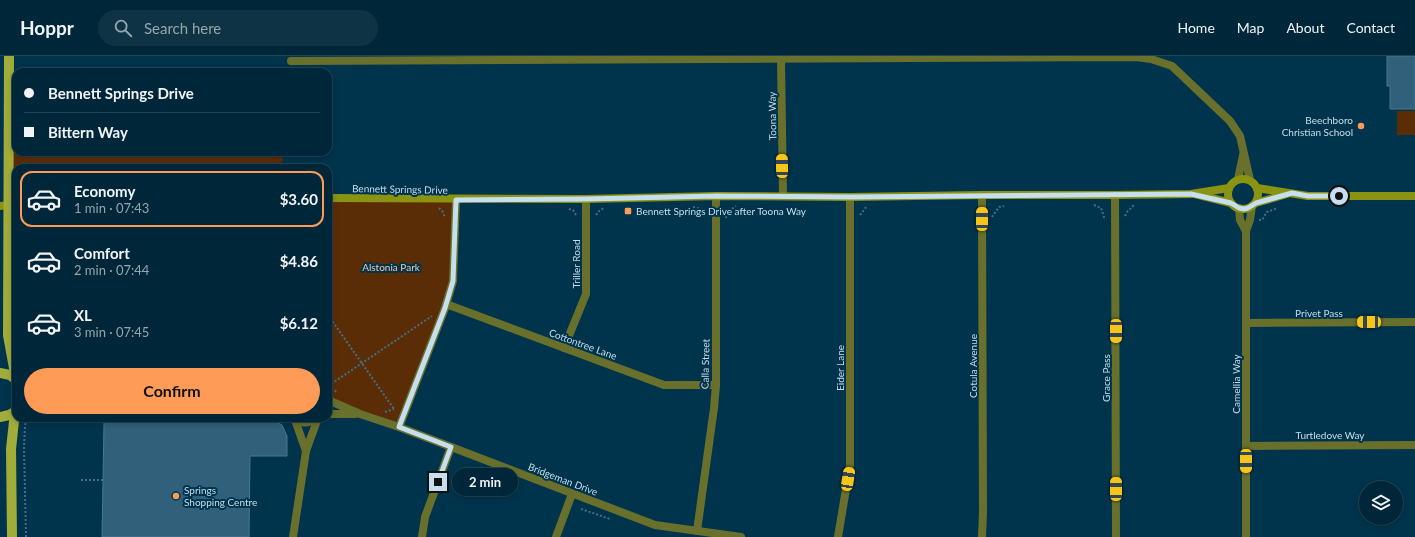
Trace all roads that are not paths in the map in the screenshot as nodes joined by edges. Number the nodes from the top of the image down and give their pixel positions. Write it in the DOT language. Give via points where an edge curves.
graph roads {
  1 [pos="9,56"];
  2 [pos="781,59"];
  3 [pos="292,61"];
  4 [pos="1244,153"];
  5 [pos="1238,180"];
  6 [pos="1250,180"];
  7 [pos="1229,188"];
  8 [pos="1257,188"];
  9 [pos="1292,193"];
  10 [pos="1191,194"];
  11 [pos="982,195"];
  12 [pos="1115,195"];
  13 [pos="716,196"];
  14 [pos="783,196"];
  15 [pos="1415,196"];
  16 [pos="850,197"];
  17 [pos="332,198"];
  18 [pos="586,199"];
  19 [pos="456,200"];
  20 [pos="1231,203"];
  21 [pos="1254,204"];
  22 [pos="8,205"];
  23 [pos="1239,208"];
  24 [pos="1246,232"];
  25 [pos="445,306"];
  26 [pos="1415,322"];
  27 [pos="1246,323"];
  28 [pos="564,348"];
  29 [pos="12,357"];
  30 [pos="0,373"];
  31 [pos="12,376"];
  32 [pos="716,385"];
  33 [pos="332,402"];
  34 [pos="12,413"];
  35 [pos="332,414"];
  36 [pos="360,414"];
  37 [pos="0,417"];
  38 [pos="14,422"];
  39 [pos="295,422"];
  40 [pos="316,422"];
  41 [pos="399,427"];
  42 [pos="1415,445"];
  43 [pos="1246,446"];
  44 [pos="451,447"];
  45 [pos="306,451"];
  46 [pos="572,494"];
  47 [pos="697,531"];
  48 [pos="12,537"];
  49 [pos="293,537"];
  50 [pos="422,537"];
  51 [pos="556,537"];
  52 [pos="740,537"];
  53 [pos="838,537"];
  54 [pos="982,537"];
  55 [pos="1116,537"];
  56 [pos="1246,537"];
  1 -- 22 [label="main road"];
  2 -- 3 [label="street"];
  2 -- 4 [label="street" via="1151,59 1172,66 1230,121 1240,136"];
  2 -- 14 [label="street, Toona Way"];
  4 -- 5 [label="street"];
  4 -- 6 [label="street"];
  5 -- 6 [label="street"];
  5 -- 7 [label="street"];
  6 -- 8 [label="street"];
  7 -- 10 [label="street, Bennett Springs Drive"];
  7 -- 20 [label="street"];
  8 -- 9 [label="street"];
  8 -- 21 [label="street" via="1258,198"];
  9 -- 15 [label="street" via="1308,196"];
  9 -- 21 [label="street"];
  10 -- 12 [label="street, Bennett Springs Drive"];
  10 -- 20 [label="street, Bennett Springs Drive"];
  11 -- 12 [label="street, Bennett Springs Drive"];
  11 -- 16 [label="street, Bennett Springs Drive"];
  11 -- 54 [label="street, Cotula Avenue"];
  12 -- 55 [label="street, Grace Pass"];
  13 -- 14 [label="street, Bennett Springs Drive"];
  13 -- 18 [label="street, Bennett Springs Drive"];
  13 -- 32 [label="street, Calla Street"];
  14 -- 16 [label="street, Bennett Springs Drive"];
  16 -- 53 [label="street, Eider Lane" via="850,465"];
  17 -- 19 [label="street, Bennett Springs Drive"];
  18 -- 19 [label="street, Bennett Springs Drive"];
  18 -- 28 [label="street, Triller Road" via="586,294"];
  19 -- 25 [label="street" via="453,281"];
  20 -- 23 [label="street"];
  21 -- 23 [label="street" via="1244,209"];
  21 -- 24 [label="street, Camellia Way"];
  22 -- 29 [label="main road" via="8,335"];
  23 -- 24 [label="street, Camellia Way" via="1240,220"];
  24 -- 27 [label="street, Camellia Way"];
  25 -- 28 [label="street, Cottontree Lane"];
  25 -- 41 [label="street"];
  26 -- 27 [label="street, Privet Pass"];
  27 -- 43 [label="street, Camellia Way"];
  28 -- 32 [label="street, Cottontree Lane" via="664,385"];
  30 -- 31 [label="main road"];
  32 -- 47 [label="street, Calla Street"];
  33 -- 36 [label="street, Bridgeman Drive"];
  34 -- 37 [label="main road"];
  35 -- 36 [label="street, Bridgeman Drive"];
  36 -- 41 [label="street, Bridgeman Drive"];
  38 -- 48 [label="main road" via="11,449"];
  39 -- 45 [label="street"];
  40 -- 45 [label="street"];
  41 -- 44 [label="street, Bridgeman Drive"];
  42 -- 43 [label="street, Turtledove Way"];
  43 -- 56 [label="street, Camellia Way"];
  44 -- 46 [label="street, Bridgeman Drive"];
  44 -- 50 [label="street" via="425,517"];
  45 -- 49 [label="street"];
  46 -- 47 [label="street, Bridgeman Drive" via="655,525"];
  46 -- 51 [label="street"];
  47 -- 52 [label="street, Bridgeman Drive"];
}
